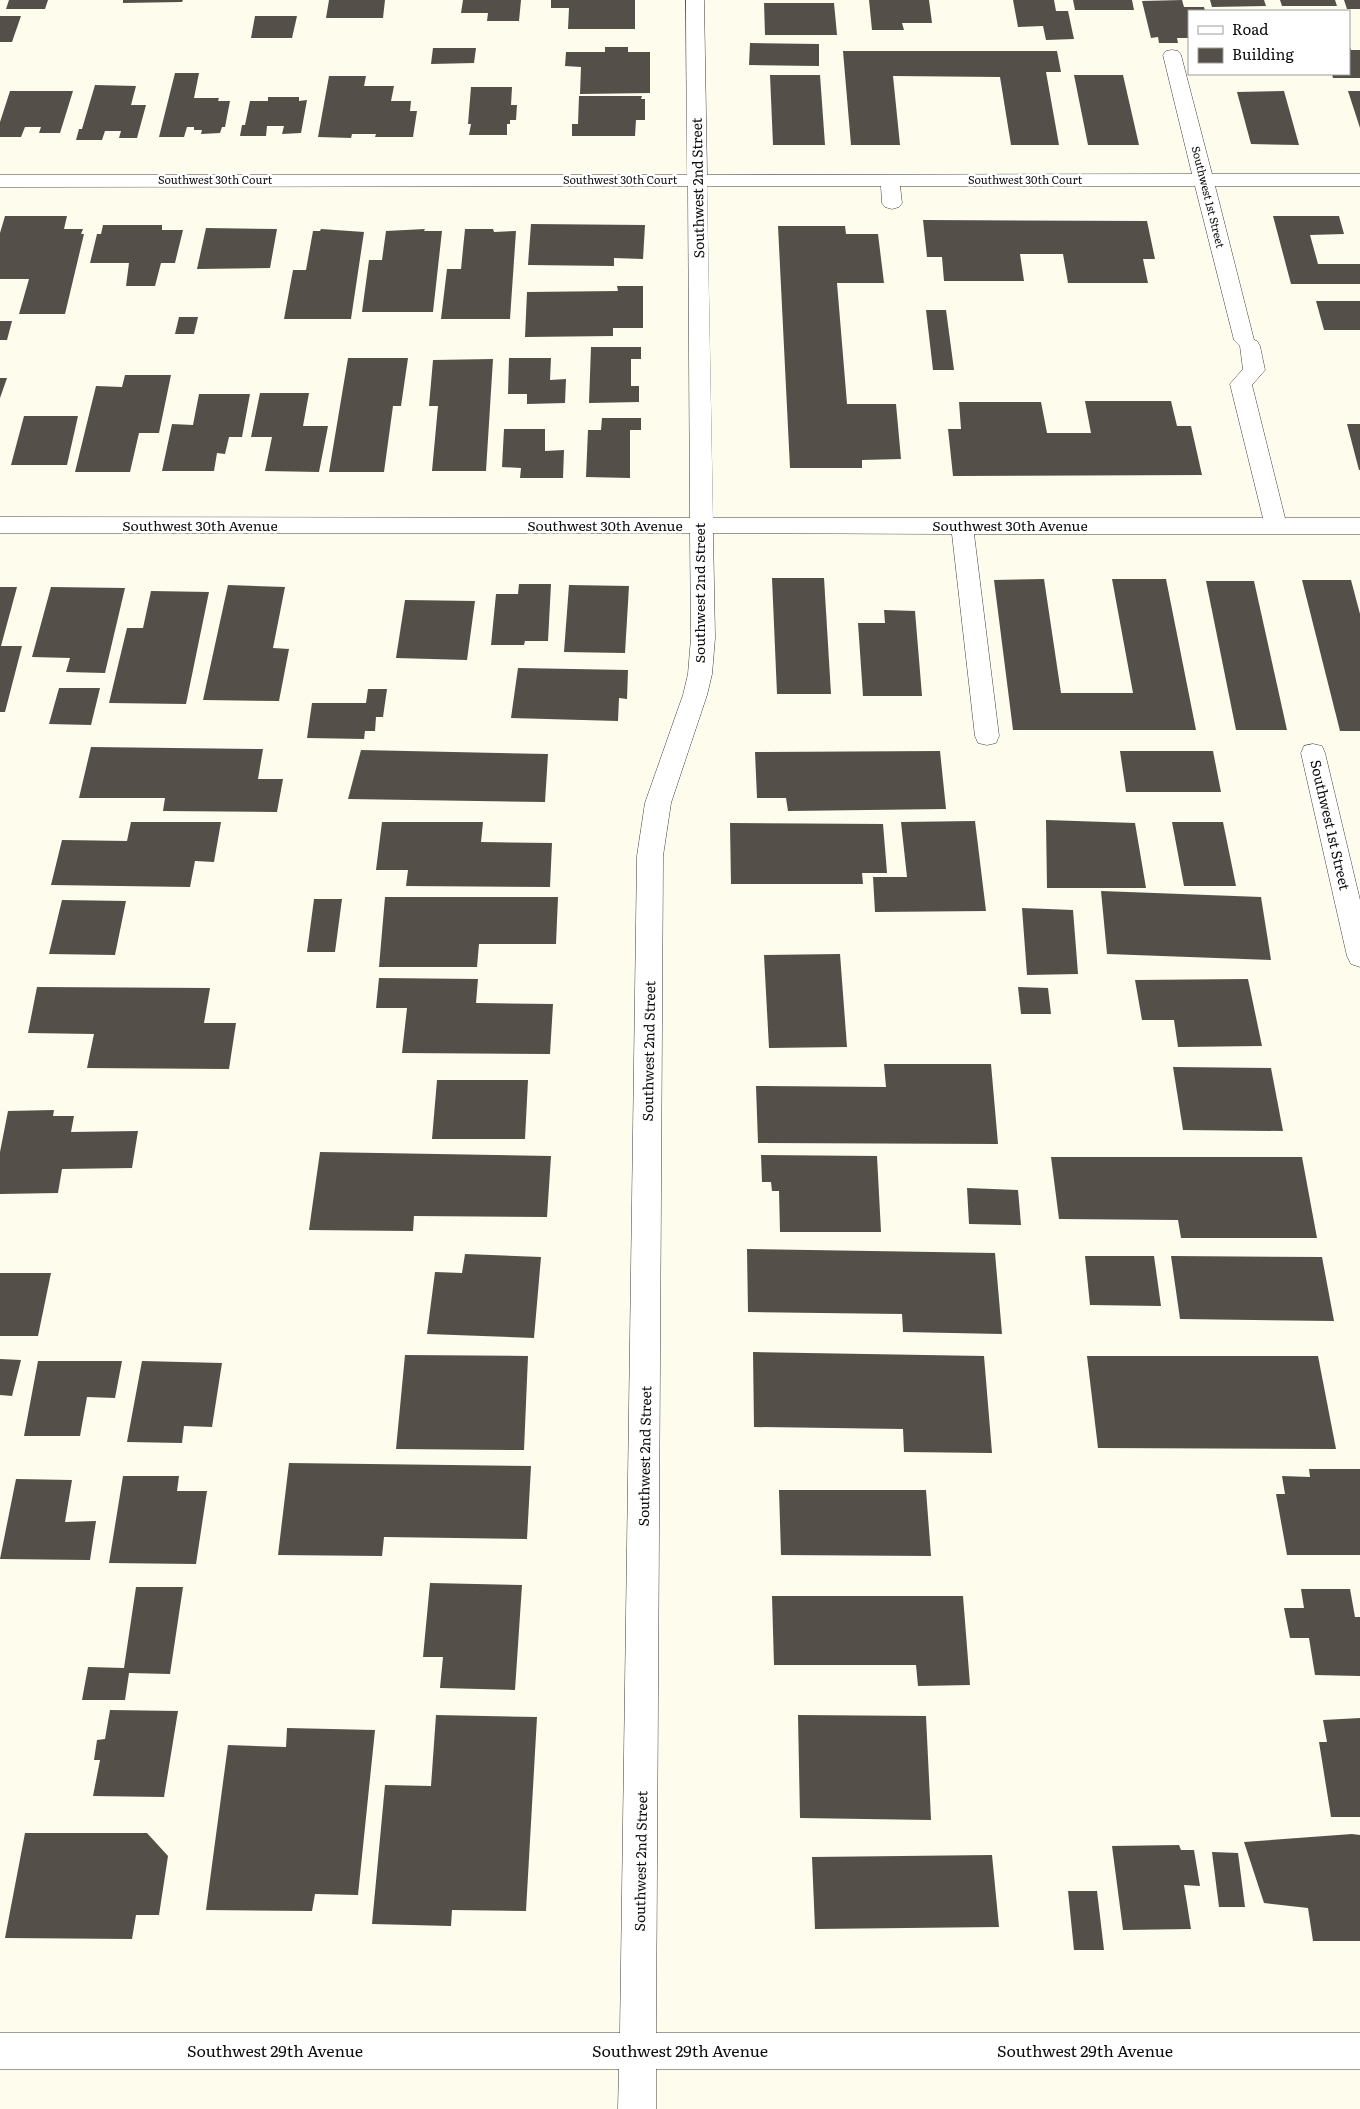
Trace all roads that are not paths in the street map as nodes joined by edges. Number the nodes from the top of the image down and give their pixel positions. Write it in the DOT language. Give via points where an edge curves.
graph roads {
  1 [pos="695,0"];
  2 [pos="1172,55"];
  3 [pos="698,180"];
  4 [pos="890,180"];
  5 [pos="1204,180"];
  6 [pos="1360,180"];
  7 [pos="0,181"];
  8 [pos="892,202"];
  9 [pos="0,525"];
  10 [pos="700,526"];
  11 [pos="962,526"];
  12 [pos="1276,526"];
  13 [pos="1360,526"];
  14 [pos="987,736"];
  15 [pos="1313,753"];
  16 [pos="1360,956"];
  17 [pos="0,2051"];
  18 [pos="1360,2051"];
  19 [pos="638,2052"];
  20 [pos="637,2109"];
  1 -- 3 [label="street, Southwest 2nd Street"];
  2 -- 5 [label="street, Southwest 1st Street"];
  3 -- 4 [label="street, Southwest 30th Court"];
  3 -- 7 [label="street, Southwest 30th Court"];
  3 -- 10 [label="street, Southwest 2nd Street"];
  4 -- 5 [label="street, Southwest 30th Court"];
  4 -- 8 [label="street"];
  5 -- 6 [label="street, Southwest 30th Court"];
  5 -- 12 [label="street, Southwest 1st Street" via="1254,370 1241,384"];
  9 -- 10 [label="street, Southwest 30th Avenue"];
  10 -- 11 [label="street, Southwest 30th Avenue"];
  10 -- 19 [label="street, Southwest 2nd Street" via="703,638 700,674 658,803 650,856"];
  11 -- 12 [label="street, Southwest 30th Avenue"];
  11 -- 14 [label="street"];
  12 -- 13 [label="street, Southwest 30th Avenue"];
  15 -- 16 [label="street, Southwest 1st Street"];
  17 -- 19 [label="street, Southwest 29th Avenue"];
  18 -- 19 [label="street, Southwest 29th Avenue"];
  19 -- 20 [label="street, Southwest 2nd Street"];
}
